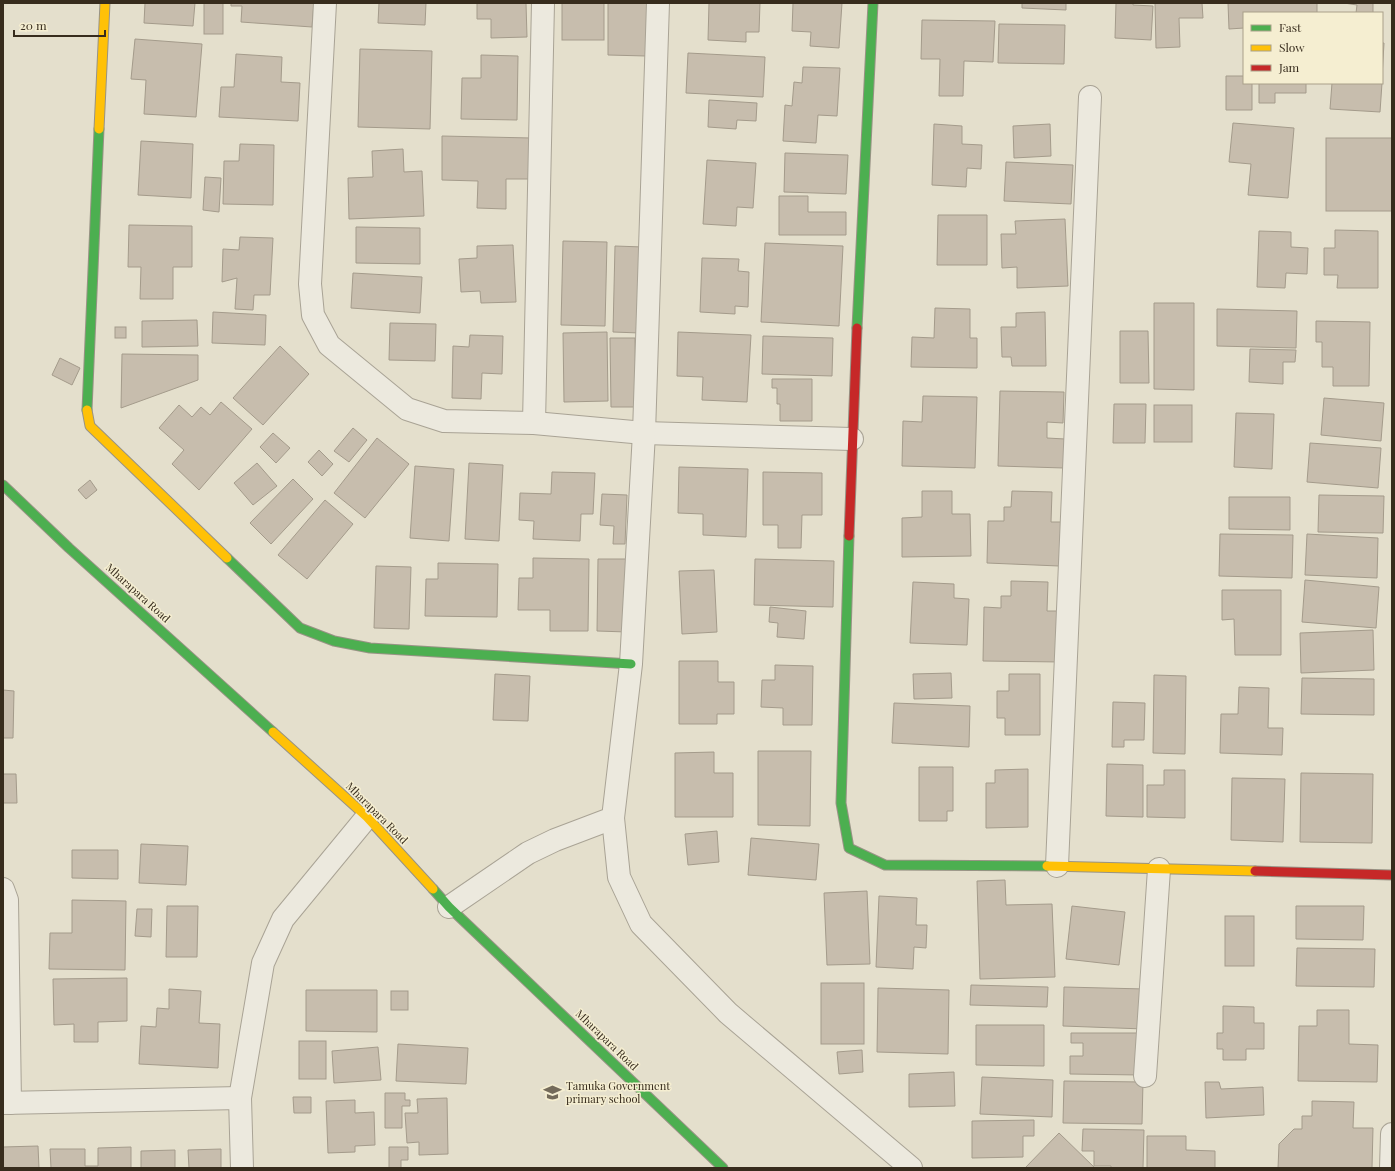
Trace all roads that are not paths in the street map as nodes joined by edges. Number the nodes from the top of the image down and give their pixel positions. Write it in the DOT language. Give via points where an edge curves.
graph roads {
  1 [pos="105,3"];
  2 [pos="325,3"];
  3 [pos="543,3"];
  4 [pos="658,3"];
  5 [pos="873,3"];
  6 [pos="1090,97"];
  7 [pos="534,423"];
  8 [pos="644,434"];
  9 [pos="852,439"];
  10 [pos="3,485"];
  11 [pos="631,664"];
  12 [pos="367,817"];
  13 [pos="613,818"];
  14 [pos="1057,866"];
  15 [pos="1159,869"];
  16 [pos="1392,874"];
  17 [pos="3,889"];
  18 [pos="449,907"];
  19 [pos="1145,1076"];
  20 [pos="240,1098"];
  21 [pos="6,1103"];
  22 [pos="1392,1134"];
  23 [pos="242,1168"];
  24 [pos="723,1168"];
  25 [pos="912,1168"];
  26 [pos="1391,1168"];
  1 -- 11 [label="street" via="86,407 90,426 300,628 334,641 370,648"];
  2 -- 7 [label="street" via="310,284 312,315 329,345 406,409 444,421"];
  3 -- 7 [label="street"];
  4 -- 8 [label="street"];
  5 -- 9 [label="street"];
  6 -- 14 [label="street"];
  7 -- 8 [label="street"];
  8 -- 9 [label="street"];
  8 -- 11 [label="street"];
  9 -- 14 [label="street" via="841,803 848,848 885,865"];
  10 -- 12 [label="street, Mharapara Road"];
  11 -- 13 [label="street"];
  12 -- 18 [label="street, Mharapara Road"];
  12 -- 20 [label="street" via="283,919 262,963"];
  13 -- 18 [label="street" via="554,840 528,854"];
  13 -- 25 [label="street" via="619,877 641,924 728,1013"];
  14 -- 15 [label="street"];
  15 -- 16 [label="street"];
  15 -- 19 [label="street"];
  17 -- 21 [label="street" via="7,900"];
  18 -- 24 [label="street, Mharapara Road"];
  20 -- 21 [label="street"];
  20 -- 23 [label="street"];
  22 -- 26 [label="street"];
}
